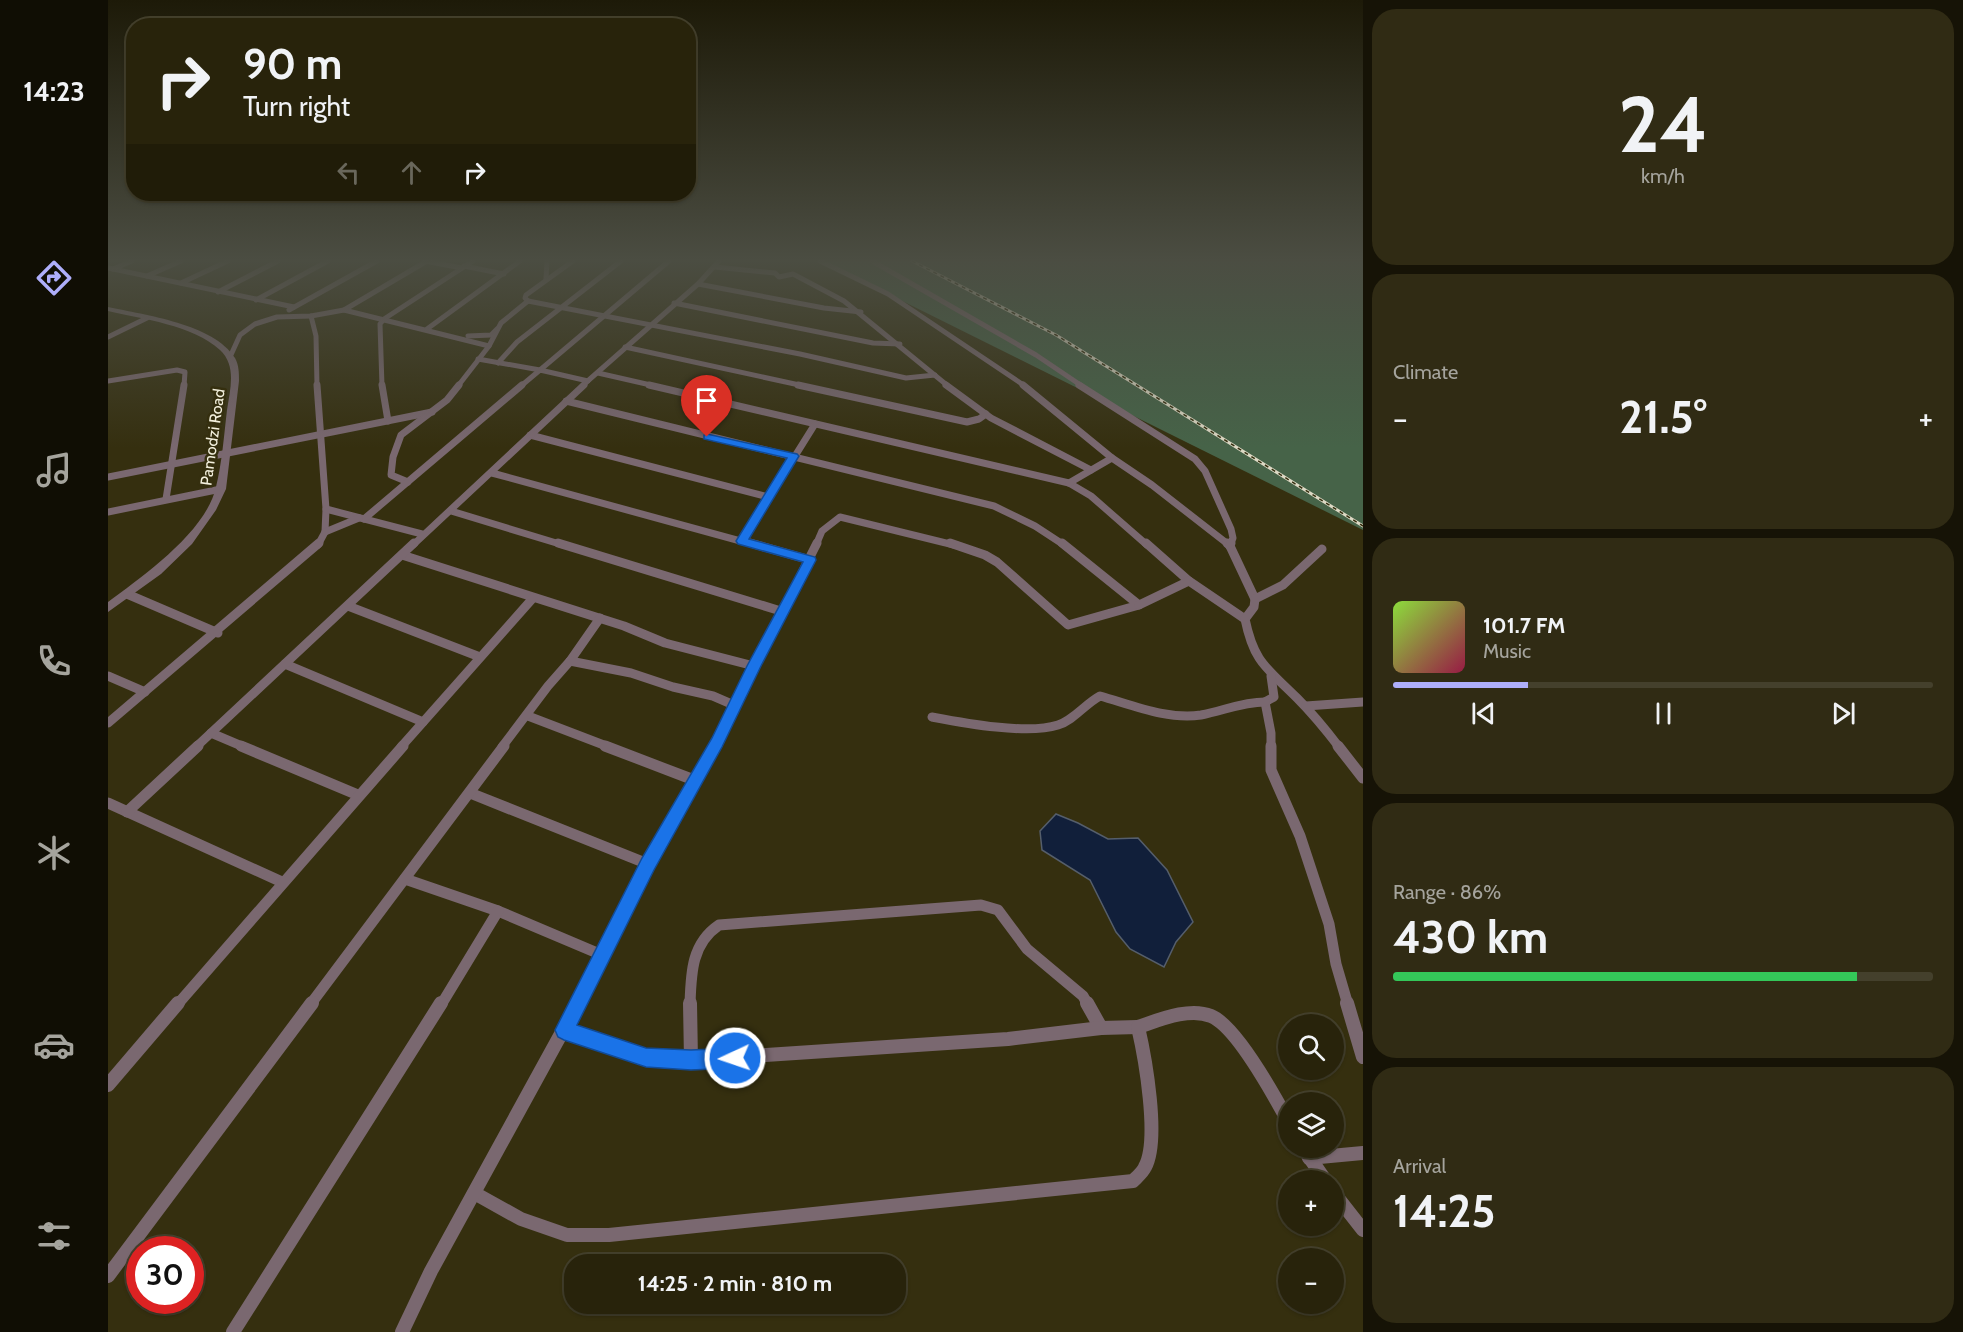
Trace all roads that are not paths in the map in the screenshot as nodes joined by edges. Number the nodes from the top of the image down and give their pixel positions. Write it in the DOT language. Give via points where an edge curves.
graph roads {
  1 [pos="136,323"];
  2 [pos="168,323"];
  3 [pos="260,323"];
  4 [pos="315,323"];
  5 [pos="382,323"];
  6 [pos="402,323"];
  7 [pos="435,323"];
  8 [pos="501,323"];
  9 [pos="540,323"];
  10 [pos="595,323"];
  11 [pos="642,323"];
  12 [pos="774,323"];
  13 [pos="875,323"];
  14 [pos="933,323"];
  15 [pos="980,323"];
  16 [pos="650,325"];
  17 [pos="427,329"];
  18 [pos="108,337"];
  19 [pos="460,337"];
  20 [pos="900,344"];
  21 [pos="489,346"];
  22 [pos="625,347"];
  23 [pos="230,357"];
  24 [pos="478,359"];
  25 [pos="498,363"];
  26 [pos="540,370"];
  27 [pos="598,373"];
  28 [pos="935,375"];
  29 [pos="108,381"];
  30 [pos="588,381"];
  31 [pos="566,402"];
  32 [pos="986,414"];
  33 [pos="416,420"];
  34 [pos="388,421"];
  35 [pos="815,424"];
  36 [pos="321,434"];
  37 [pos="530,435"];
  38 [pos="225,453"];
  39 [pos="794,456"];
  40 [pos="1112,458"];
  41 [pos="172,465"];
  42 [pos="1091,470"];
  43 [pos="492,472"];
  44 [pos="108,477"];
  45 [pos="408,482"];
  46 [pos="1069,483"];
  47 [pos="221,489"];
  48 [pos="768,497"];
  49 [pos="166,499"];
  50 [pos="326,509"];
  51 [pos="451,511"];
  52 [pos="108,512"];
  53 [pos="362,518"];
  54 [pos="325,532"];
  55 [pos="422,534"];
  56 [pos="742,541"];
  57 [pos="1230,546"];
  58 [pos="1322,549"];
  59 [pos="402,555"];
  60 [pos="810,560"];
  61 [pos="1189,581"];
  62 [pos="127,594"];
  63 [pos="533,598"];
  64 [pos="1255,599"];
  65 [pos="1139,605"];
  66 [pos="348,606"];
  67 [pos="108,608"];
  68 [pos="784,612"];
  69 [pos="600,618"];
  70 [pos="1245,619"];
  71 [pos="218,633"];
  72 [pos="480,657"];
  73 [pos="570,661"];
  74 [pos="285,664"];
  75 [pos="754,666"];
  76 [pos="108,676"];
  77 [pos="1271,676"];
  78 [pos="145,692"];
  79 [pos="1265,702"];
  80 [pos="1363,702"];
  81 [pos="736,706"];
  82 [pos="1306,706"];
  83 [pos="528,716"];
  84 [pos="933,717"];
  85 [pos="423,722"];
  86 [pos="108,723"];
  87 [pos="211,732"];
  88 [pos="1363,778"];
  89 [pos="694,780"];
  90 [pos="470,793"];
  91 [pos="358,795"];
  92 [pos="108,803"];
  93 [pos="127,812"];
  94 [pos="648,864"];
  95 [pos="405,879"];
  96 [pos="282,882"];
  97 [pos="498,911"];
  98 [pos="602,955"];
  99 [pos="1138,1026"];
  100 [pos="1101,1028"];
  101 [pos="564,1030"];
  102 [pos="1363,1057"];
  103 [pos="691,1060"];
  104 [pos="108,1085"];
  105 [pos="1278,1102"];
  106 [pos="1344,1153"];
  107 [pos="1363,1153"];
  108 [pos="476,1194"];
  109 [pos="1344,1206"];
  110 [pos="1363,1230"];
  111 [pos="108,1276"];
  112 [pos="233,1332"];
  113 [pos="402,1332"];
  1 -- 18 [label="street"];
  2 -- 23 [label="street" via="206,338"];
  3 -- 23 [label="street" via="246,328"];
  4 -- 36 [label="street"];
  5 -- 34 [label="street" via="382,395"];
  6 -- 17 [label="street"];
  7 -- 17 [label="street"];
  8 -- 19 [label="street" via="491,335"];
  8 -- 21 [label="street"];
  9 -- 25 [label="street"];
  10 -- 26 [label="street"];
  11 -- 16 [label="street"];
  12 -- 20 [label="street" via="873,343"];
  13 -- 20 [label="street"];
  14 -- 40 [label="street" via="1062,414"];
  15 -- 57 [label="street" via="1195,459 1205,471 1232,529"];
  16 -- 22 [label="street"];
  16 -- 28 [label="street" via="906,378"];
  17 -- 19 [label="street"];
  19 -- 21 [label="street"];
  20 -- 28 [label="street"];
  21 -- 24 [label="street"];
  22 -- 27 [label="street"];
  22 -- 32 [label="street" via="967,422"];
  23 -- 38 [label="street, Pamodzi Road" via="235,381"];
  24 -- 25 [label="street"];
  24 -- 33 [label="street" via="447,400"];
  25 -- 26 [label="street"];
  26 -- 30 [label="street"];
  26 -- 45 [label="street"];
  27 -- 30 [label="street"];
  27 -- 35 [label="street"];
  28 -- 32 [label="street"];
  29 -- 41 [label="street" via="185,372"];
  30 -- 31 [label="street"];
  31 -- 37 [label="street"];
  31 -- 39 [label="street"];
  32 -- 42 [label="street"];
  33 -- 34 [label="street"];
  33 -- 45 [label="street" via="401,435 393,457 391,475"];
  34 -- 36 [label="street"];
  35 -- 39 [label="street"];
  35 -- 46 [label="street"];
  36 -- 38 [label="street"];
  36 -- 50 [label="street"];
  37 -- 43 [label="street"];
  37 -- 48 [label="street"];
  38 -- 41 [label="street"];
  38 -- 47 [label="street, Pamodzi Road"];
  39 -- 48 [label="street"];
  39 -- 65 [label="street" via="994,506 1025,518 1071,549"];
  40 -- 42 [label="street"];
  40 -- 57 [label="street"];
  41 -- 44 [label="street"];
  41 -- 49 [label="street"];
  42 -- 46 [label="street"];
  43 -- 51 [label="street"];
  43 -- 56 [label="street"];
  45 -- 53 [label="street"];
  46 -- 61 [label="street" via="1099,502"];
  47 -- 49 [label="street"];
  47 -- 62 [label="street, Pamodzi Road" via="203,524 188,542"];
  48 -- 56 [label="street"];
  49 -- 52 [label="street"];
  50 -- 53 [label="street"];
  50 -- 54 [label="street"];
  51 -- 55 [label="street"];
  51 -- 68 [label="street"];
  53 -- 54 [label="street"];
  53 -- 55 [label="street"];
  54 -- 71 [label="street" via="316,548"];
  55 -- 59 [label="street"];
  56 -- 60 [label="street"];
  57 -- 64 [label="street"];
  58 -- 64 [label="street" via="1284,585"];
  59 -- 63 [label="street"];
  59 -- 66 [label="street"];
  60 -- 65 [label="street" via="822,531 840,517 985,555 1068,625"];
  60 -- 68 [label="street"];
  61 -- 65 [label="street"];
  61 -- 70 [label="street"];
  62 -- 67 [label="street, Pamodzi Road"];
  62 -- 71 [label="street"];
  63 -- 69 [label="street"];
  63 -- 72 [label="street"];
  64 -- 70 [label="street" via="1254,608"];
  66 -- 72 [label="street"];
  66 -- 74 [label="street"];
  68 -- 75 [label="street"];
  69 -- 73 [label="street"];
  69 -- 75 [label="street" via="665,644"];
  70 -- 77 [label="street" via="1251,648"];
  71 -- 78 [label="street"];
  72 -- 85 [label="street"];
  73 -- 81 [label="street" via="631,673"];
  73 -- 83 [label="street"];
  74 -- 85 [label="street"];
  74 -- 87 [label="street"];
  75 -- 81 [label="street"];
  76 -- 78 [label="street"];
  77 -- 79 [label="street" via="1274,697"];
  77 -- 82 [label="street"];
  78 -- 86 [label="street"];
  79 -- 84 [label="street" via="1176,716 1100,696 1054,727 1017,729"];
  79 -- 102 [label="street" via="1271,734 1271,770 1300,836 1329,924 1336,964"];
  80 -- 82 [label="street"];
  81 -- 89 [label="street"];
  82 -- 88 [label="street"];
  83 -- 89 [label="street"];
  83 -- 90 [label="street"];
  85 -- 91 [label="street"];
  87 -- 91 [label="street"];
  87 -- 93 [label="street"];
  89 -- 94 [label="street"];
  90 -- 94 [label="street"];
  90 -- 95 [label="street"];
  91 -- 96 [label="street"];
  92 -- 93 [label="street"];
  93 -- 96 [label="street"];
  94 -- 98 [label="street"];
  95 -- 97 [label="street"];
  95 -- 111 [label="street"];
  96 -- 104 [label="street"];
  97 -- 98 [label="street"];
  97 -- 112 [label="street"];
  98 -- 101 [label="street"];
  99 -- 100 [label="street"];
  99 -- 105 [label="street" via="1180,1013 1216,1017"];
  99 -- 108 [label="street" via="1148,1072 1151,1135 1146,1166 1133,1181 609,1235 567,1235 520,1219"];
  100 -- 103 [label="street" via="1008,1039"];
  100 -- 103 [label="street" via="1083,996 1027,949 998,910 981,905 949,906 710,928 695,952"];
  101 -- 103 [label="street" via="646,1058"];
  101 -- 108 [label="street"];
  106 -- 107 [label="street"];
  108 -- 113 [label="street" via="431,1271"];
  109 -- 110 [label="street"];
}
